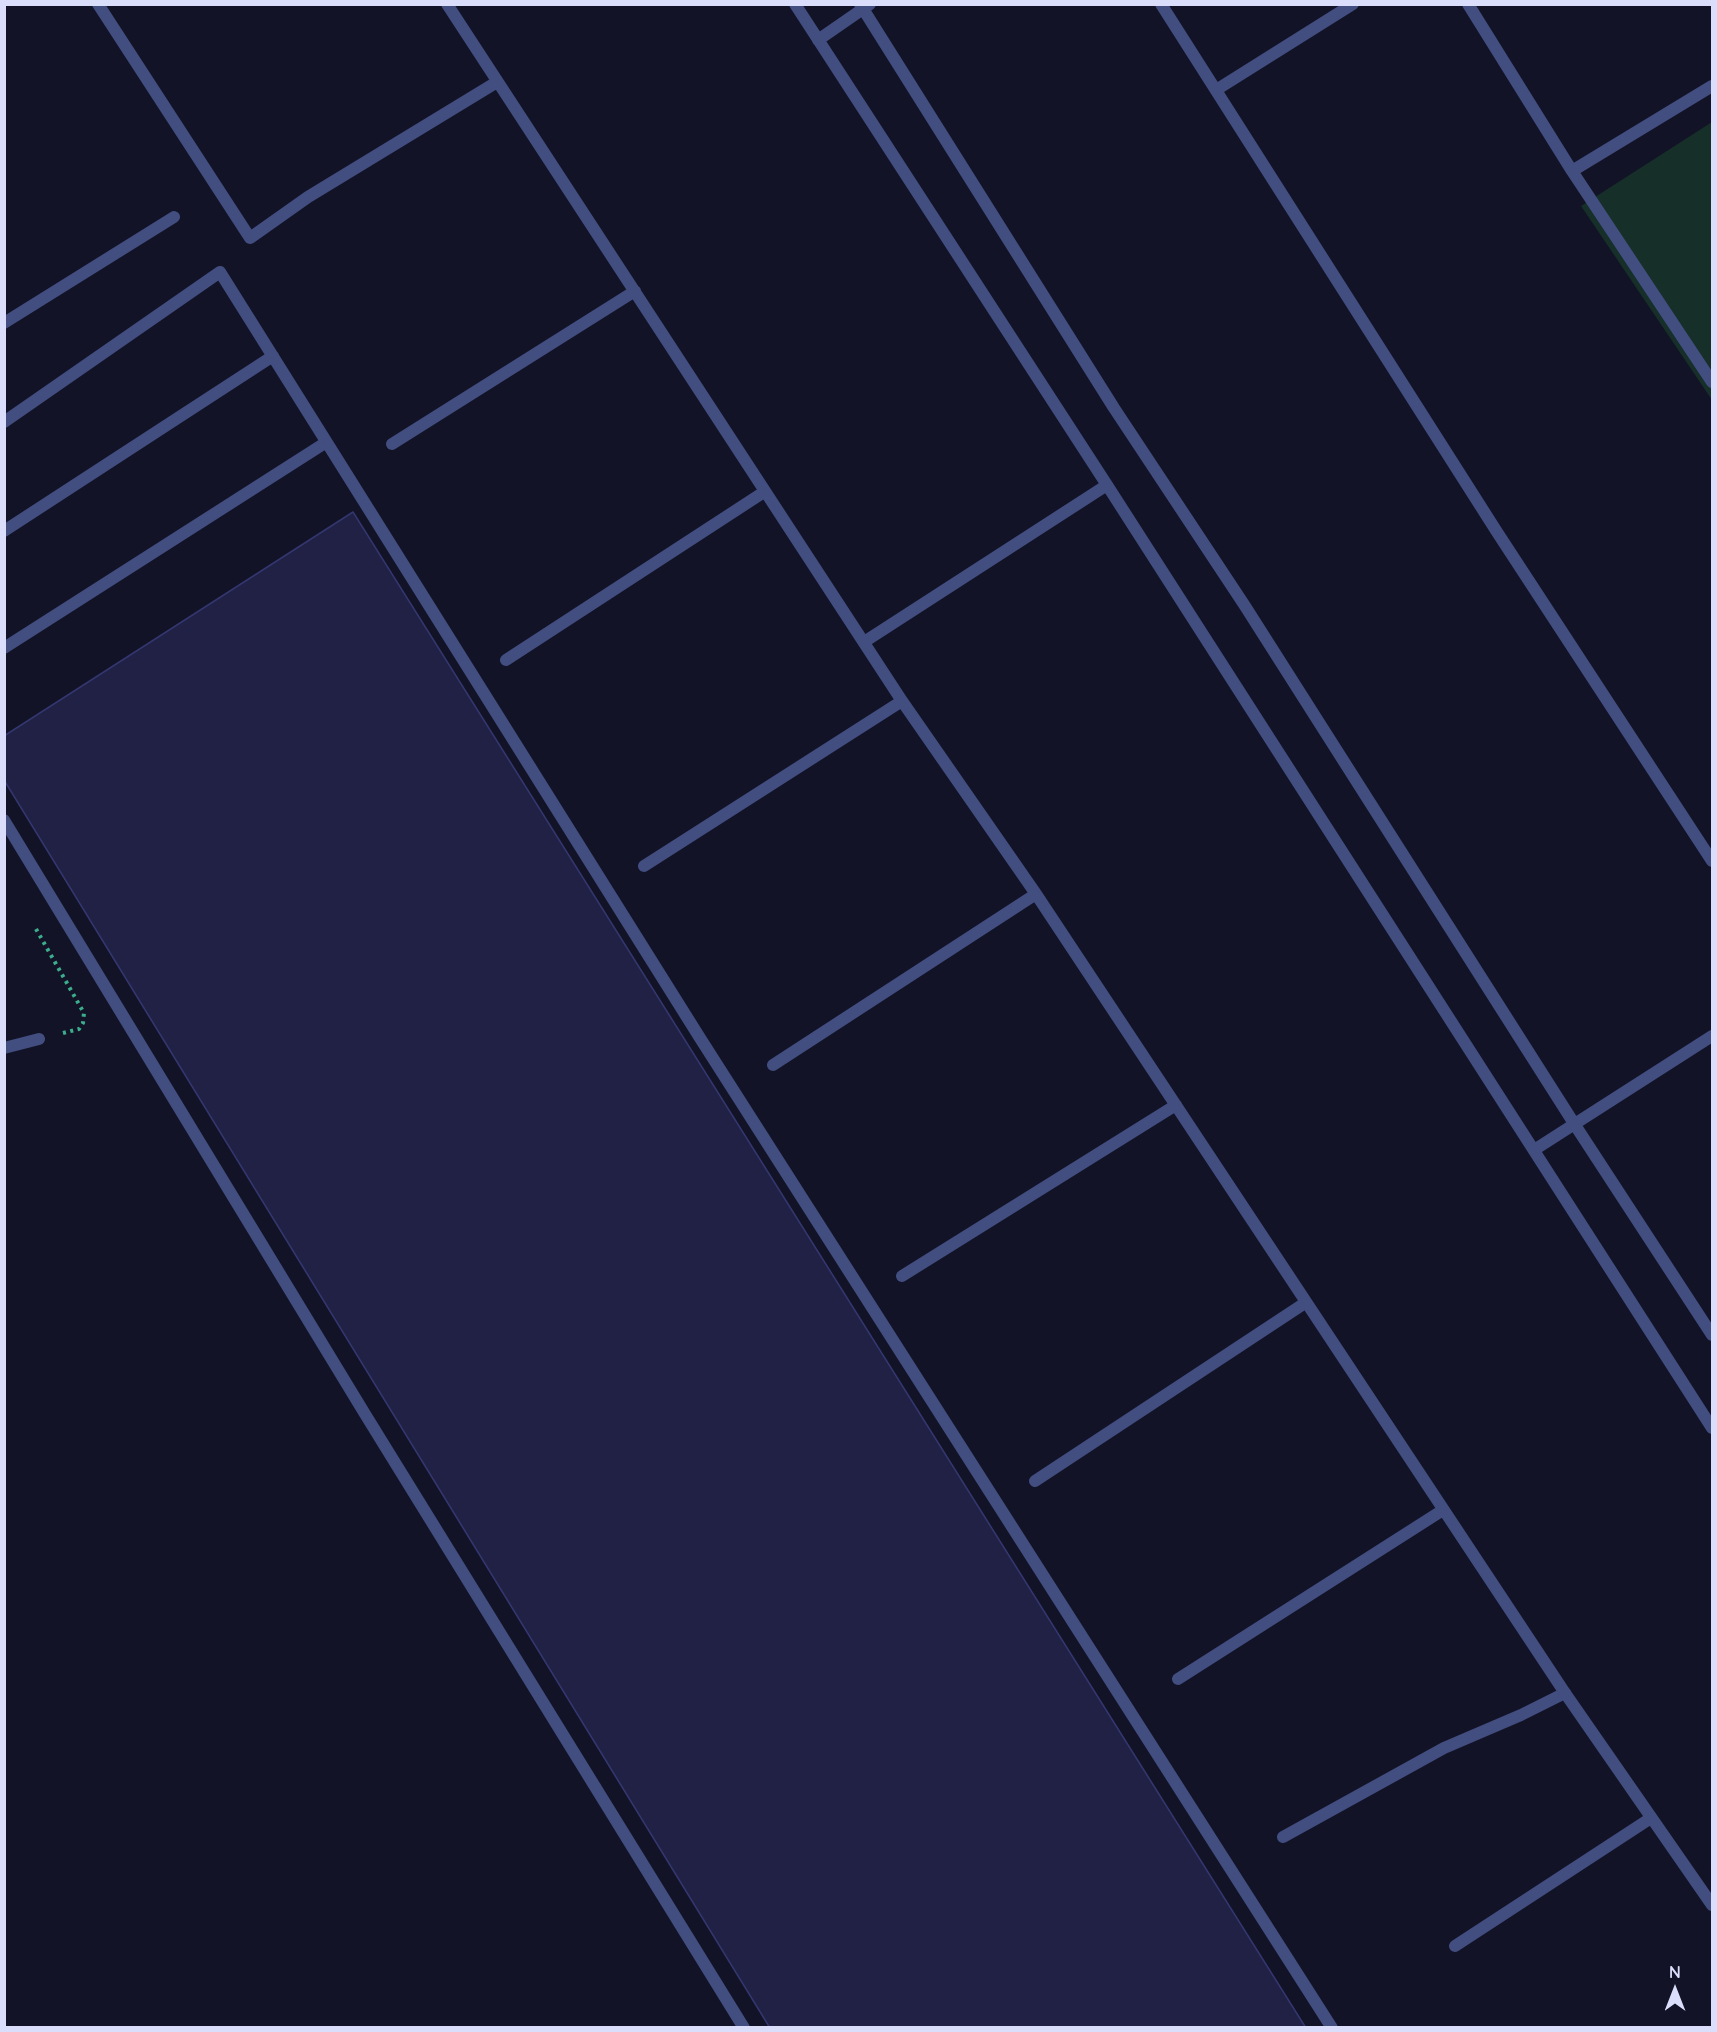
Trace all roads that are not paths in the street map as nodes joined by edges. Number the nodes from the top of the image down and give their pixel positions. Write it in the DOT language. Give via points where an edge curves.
graph roads {
  1 [pos="98,4"];
  2 [pos="447,4"];
  3 [pos="795,4"];
  4 [pos="1161,4"];
  5 [pos="1353,4"];
  6 [pos="1468,4"];
  7 [pos="864,6"];
  8 [pos="818,40"];
  9 [pos="497,82"];
  10 [pos="1713,86"];
  11 [pos="1216,90"];
  12 [pos="1572,171"];
  13 [pos="174,217"];
  14 [pos="635,291"];
  15 [pos="4,323"];
  16 [pos="273,356"];
  17 [pos="1713,382"];
  18 [pos="4,422"];
  19 [pos="326,443"];
  20 [pos="392,444"];
  21 [pos="1107,485"];
  22 [pos="764,492"];
  23 [pos="4,531"];
  24 [pos="864,642"];
  25 [pos="4,648"];
  26 [pos="506,660"];
  27 [pos="902,701"];
  28 [pos="4,820"];
  29 [pos="1713,861"];
  30 [pos="644,866"];
  31 [pos="1036,894"];
  32 [pos="1713,1036"];
  33 [pos="39,1039"];
  34 [pos="4,1048"];
  35 [pos="773,1065"];
  36 [pos="1176,1105"];
  37 [pos="1575,1125"];
  38 [pos="1534,1150"];
  39 [pos="902,1276"];
  40 [pos="1305,1303"];
  41 [pos="1713,1335"];
  42 [pos="1713,1428"];
  43 [pos="1035,1481"];
  44 [pos="1443,1510"];
  45 [pos="1178,1679"];
  46 [pos="1565,1693"];
  47 [pos="1651,1818"];
  48 [pos="1282,1837"];
  49 [pos="1713,1905"];
  50 [pos="1455,1946"];
  51 [pos="744,2028"];
  52 [pos="1332,2028"];
  1 -- 9 [label="street" via="250,238 308,197"];
  2 -- 9 [label="street"];
  3 -- 8 [label="street"];
  4 -- 11 [label="street"];
  5 -- 11 [label="street"];
  6 -- 12 [label="street"];
  7 -- 8 [label="street"];
  7 -- 37 [label="street" via="1114,408 1245,606"];
  8 -- 21 [label="street"];
  9 -- 14 [label="street"];
  10 -- 12 [label="street"];
  11 -- 29 [label="street" via="1497,532"];
  12 -- 17 [label="street"];
  13 -- 15 [label="street"];
  14 -- 20 [label="street"];
  14 -- 22 [label="street"];
  16 -- 18 [label="street" via="220,272"];
  16 -- 19 [label="street"];
  16 -- 23 [label="street"];
  19 -- 25 [label="street"];
  19 -- 52 [label="street" via="700,1038"];
  21 -- 24 [label="street"];
  21 -- 38 [label="street"];
  22 -- 24 [label="street"];
  22 -- 26 [label="street"];
  24 -- 27 [label="street"];
  27 -- 30 [label="street"];
  27 -- 31 [label="street"];
  28 -- 51 [label="street"];
  31 -- 35 [label="street"];
  31 -- 36 [label="street"];
  32 -- 37 [label="street"];
  33 -- 34 [label="street"];
  36 -- 39 [label="street"];
  36 -- 40 [label="street"];
  37 -- 38 [label="street"];
  37 -- 41 [label="street"];
  38 -- 42 [label="street"];
  40 -- 43 [label="street"];
  40 -- 44 [label="street"];
  44 -- 45 [label="street"];
  44 -- 46 [label="street"];
  46 -- 47 [label="street"];
  46 -- 48 [label="street" via="1444,1748"];
  47 -- 49 [label="street"];
  47 -- 50 [label="street"];
}
